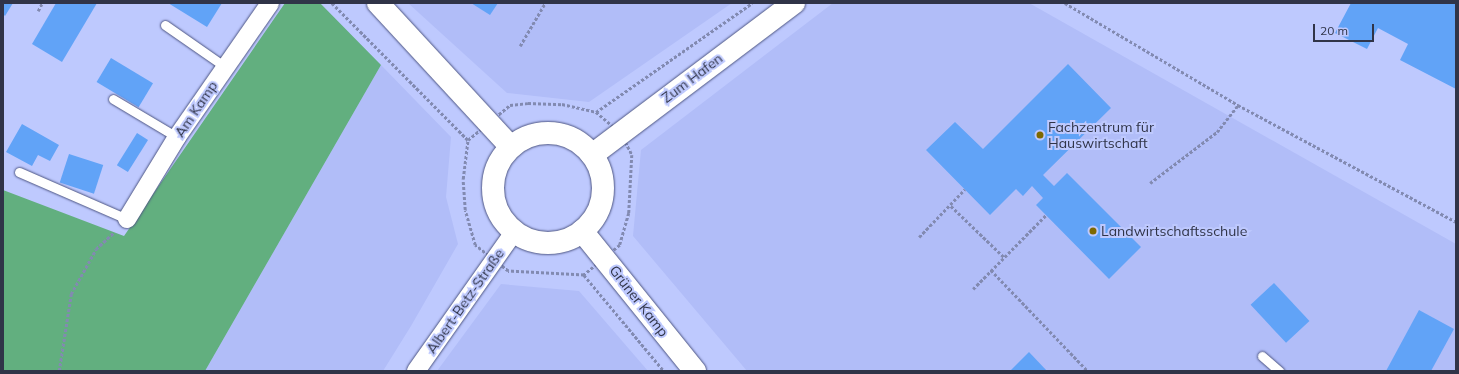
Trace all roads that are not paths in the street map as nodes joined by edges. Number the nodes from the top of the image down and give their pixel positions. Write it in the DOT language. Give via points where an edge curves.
graph roads {
  1 [pos="270,3"];
  2 [pos="378,3"];
  3 [pos="794,3"];
  4 [pos="165,25"];
  5 [pos="224,66"];
  6 [pos="113,99"];
  7 [pos="177,137"];
  8 [pos="511,147"];
  9 [pos="592,155"];
  10 [pos="19,172"];
  11 [pos="127,219"];
  12 [pos="582,231"];
  13 [pos="514,232"];
  14 [pos="1262,356"];
  15 [pos="416,371"];
  16 [pos="695,371"];
  17 [pos="1279,371"];
  1 -- 5 [label="street, Am Kamp"];
  2 -- 8 [label="main road"];
  3 -- 9 [label="main road, Zum Hafen"];
  4 -- 5 [label="lane"];
  5 -- 7 [label="street, Am Kamp"];
  6 -- 7 [label="lane"];
  7 -- 11 [label="street, Am Kamp"];
  8 -- 9 [label="main road" via="527,137 545,133 562,135 579,143"];
  8 -- 13 [label="main road" via="499,162 493,179 493,198 499,215"];
  9 -- 12 [label="main road" via="600,170 603,186 600,206"];
  10 -- 11 [label="lane"];
  12 -- 13 [label="main road" via="564,241 544,243 528,240"];
  12 -- 16 [label="main road, Grüner Kamp"];
  13 -- 15 [label="street, Albert-Betz-Straße"];
  14 -- 17 [label="lane"];
}
